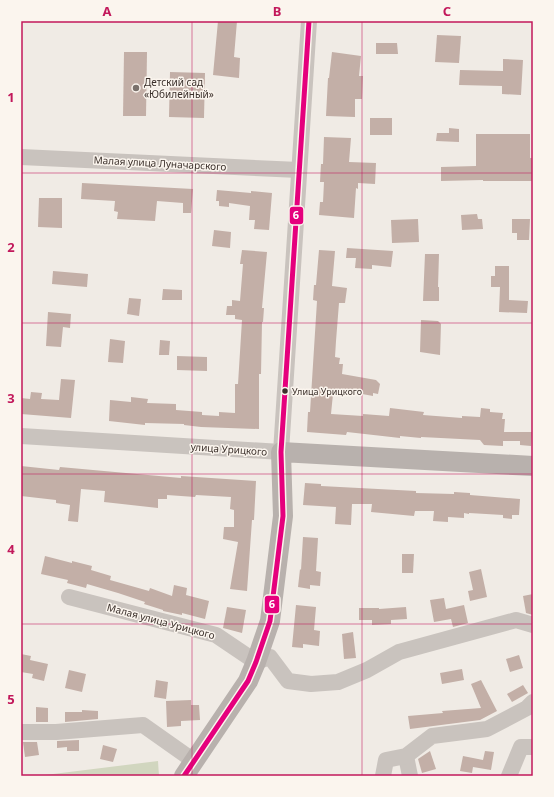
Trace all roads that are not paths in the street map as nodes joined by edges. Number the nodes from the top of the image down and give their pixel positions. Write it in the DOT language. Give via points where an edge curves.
graph roads {
  1 [pos="308,21"];
  2 [pos="21,157"];
  3 [pos="299,170"];
  4 [pos="21,436"];
  5 [pos="281,452"];
  6 [pos="533,466"];
  7 [pos="69,597"];
  8 [pos="533,625"];
  9 [pos="256,662"];
  10 [pos="533,702"];
  11 [pos="21,732"];
  12 [pos="533,747"];
  13 [pos="406,756"];
  14 [pos="189,768"];
  15 [pos="383,776"];
  16 [pos="410,776"];
  17 [pos="509,776"];
  1 -- 3 [label="street"];
  2 -- 3 [label="street, Малая улица Луначарского"];
  3 -- 5 [label="street"];
  4 -- 5 [label="street, улица Урицкого"];
  5 -- 6 [label="main road, улица Урицкого"];
  5 -- 9 [label="main road" via="283,516 270,621"];
  7 -- 9 [label="street, Малая улица Урицкого" via="216,635"];
  8 -- 9 [label="street" via="516,620 399,652 367,670 338,682 312,684 288,681 270,657"];
  9 -- 14 [label="main road" via="248,681"];
  10 -- 13 [label="street" via="527,708 487,729 432,736"];
  11 -- 14 [label="street" via="56,732 143,725"];
  12 -- 17 [label="street" via="521,747"];
  13 -- 15 [label="street" via="386,760"];
  13 -- 16 [label="street"];
}
